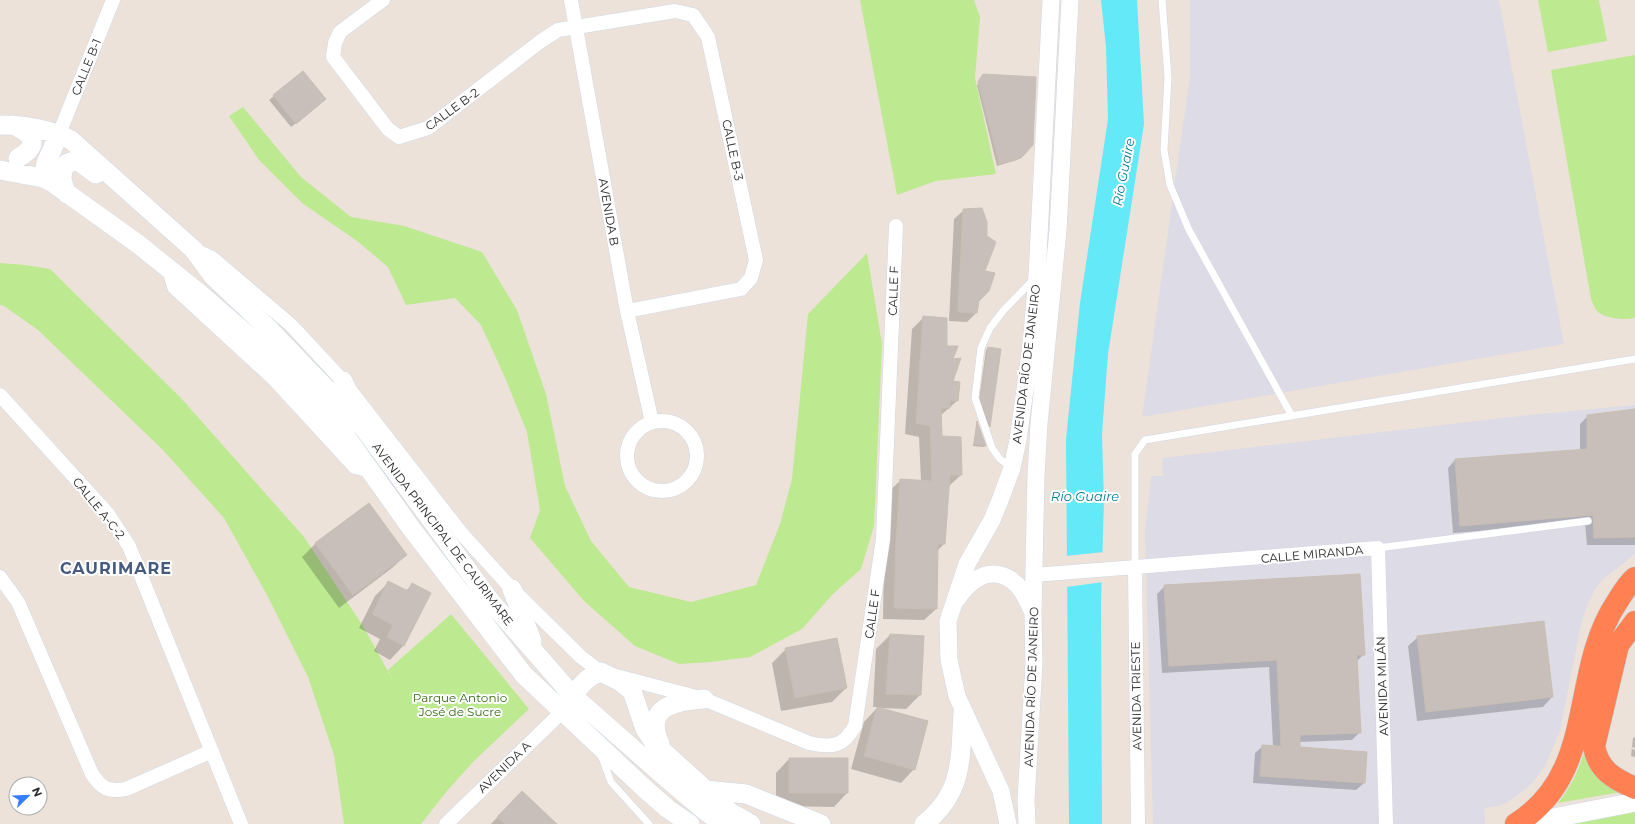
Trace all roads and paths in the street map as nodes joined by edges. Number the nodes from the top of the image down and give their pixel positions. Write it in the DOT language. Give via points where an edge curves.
graph roads {
  1 [pos="113,0"];
  2 [pos="382,0"];
  3 [pos="571,0"];
  4 [pos="1051,0"];
  5 [pos="1070,0"];
  6 [pos="1162,0"];
  7 [pos="575,28"];
  8 [pos="6,125"];
  9 [pos="59,134"];
  10 [pos="9,158"];
  11 [pos="0,170"];
  12 [pos="45,170"];
  13 [pos="67,194"];
  14 [pos="139,201"];
  15 [pos="896,226"];
  16 [pos="193,249"];
  17 [pos="1037,276"];
  18 [pos="627,311"];
  19 [pos="1635,359"];
  20 [pos="343,381"];
  21 [pos="0,395"];
  22 [pos="1292,416"];
  23 [pos="652,422"];
  24 [pos="363,427"];
  25 [pos="1012,468"];
  26 [pos="1588,521"];
  27 [pos="442,536"];
  28 [pos="1378,548"];
  29 [pos="1131,569"];
  30 [pos="995,574"];
  31 [pos="1034,576"];
  32 [pos="0,577"];
  33 [pos="1635,578"];
  34 [pos="512,589"];
  35 [pos="952,606"];
  36 [pos="1033,613"];
  37 [pos="1635,622"];
  38 [pos="541,660"];
  39 [pos="601,672"];
  40 [pos="704,698"];
  41 [pos="568,703"];
  42 [pos="963,712"];
  43 [pos="597,743"];
  44 [pos="212,751"];
  45 [pos="664,752"];
  46 [pos="1635,788"];
  47 [pos="705,790"];
  48 [pos="1635,802"];
  49 [pos="671,816"];
  50 [pos="242,824"];
  51 [pos="446,824"];
  52 [pos="649,824"];
  53 [pos="690,824"];
  54 [pos="723,824"];
  55 [pos="751,824"];
  56 [pos="820,824"];
  57 [pos="924,824"];
  58 [pos="1008,824"];
  59 [pos="1027,824"];
  60 [pos="1138,824"];
  61 [pos="1386,824"];
  62 [pos="1516,824"];
  63 [pos="1523,824"];
  1 -- 9 [label="street, CALLE B-1"];
  2 -- 7 [label="street, CALLE B-2" via="340,32 333,57 388,129 399,137 428,128 541,41 558,30"];
  3 -- 7 [label="street, AVENIDA B"];
  4 -- 17 [label="street, AVENIDA RÍO DE JANEIRO"];
  5 -- 31 [label="street, AVENIDA RÍO DE JANEIRO" via="1058,230 1039,424"];
  6 -- 22 [label="lane" via="1168,77 1164,150 1170,185 1189,230"];
  7 -- 18 [label="street, AVENIDA B"];
  7 -- 18 [label="street, CALLE B-3" via="675,11 693,15 708,37 756,260 751,278 742,289"];
  8 -- 9 [label="main road, AVENIDA PRINCIPAL DE CAURIMARE"];
  8 -- 10 [label="main road" via="23,130 32,139 28,151"];
  9 -- 12 [label="main road"];
  9 -- 14 [label="main road, AVENIDA PRINCIPAL DE CAURIMARE" via="71,140 94,159"];
  10 -- 12 [label="main road"];
  11 -- 12 [label="main road, AVENIDA PRINCIPAL DE CAURIMARE"];
  12 -- 13 [label="main road, AVENIDA PRINCIPAL DE CAURIMARE" via="53,183"];
  13 -- 14 [label="main road" via="61,174 67,163 77,160 122,195"];
  13 -- 41 [label="main road, AVENIDA PRINCIPAL DE CAURIMARE" via="169,269 258,344 310,395 347,438 416,534 524,674"];
  14 -- 16 [label="main road, AVENIDA PRINCIPAL DE CAURIMARE"];
  15 -- 40 [label="street, CALLE F" via="883,539 855,726 849,737 837,745 824,746 809,743"];
  16 -- 20 [label="street, AVENIDA PRINCIPAL DE CAURIMARE" via="212,258 291,325"];
  16 -- 24 [label="main road, AVENIDA PRINCIPAL DE CAURIMARE" via="213,276 270,330"];
  17 -- 25 [label="street, AVENIDA RÍO DE JANEIRO" via="1026,385"];
  17 -- 25 [label="lane" via="1003,311 990,328 981,348 975,398 992,448 1000,460"];
  18 -- 23 [label="street, AVENIDA B"];
  19 -- 22 [label="lane"];
  20 -- 24 [label="main road"];
  20 -- 34 [label="street, AVENIDA PRINCIPAL DE CAURIMARE" via="462,534"];
  21 -- 44 [label="street, CALLE A-C-2" via="108,514 130,546"];
  22 -- 29 [label="lane" via="1145,440 1135,454"];
  23 -- 23 [label="street" via="640,428 627,449 630,472 646,488 662,492 676,489 690,478 696,467 694,443 678,425 667,421"];
  24 -- 27 [label="main road, AVENIDA PRINCIPAL DE CAURIMARE"];
  25 -- 35 [label="street, AVENIDA RÍO DE JANEIRO" via="992,520 966,564"];
  26 -- 28 [label="lane, CALLE MIRANDA"];
  27 -- 38 [label="main road, AVENIDA PRINCIPAL DE CAURIMARE" via="492,603"];
  27 -- 41 [label="main road" via="444,552 557,697"];
  28 -- 29 [label="street, CALLE MIRANDA"];
  28 -- 61 [label="street, AVENIDA MILÁN"];
  29 -- 31 [label="street, CALLE MIRANDA"];
  29 -- 60 [label="street, AVENIDA TRIESTE"];
  30 -- 31 [label="street"];
  30 -- 35 [label="street" via="972,583"];
  30 -- 36 [label="street" via="1007,578 1021,588"];
  31 -- 36 [label="street, AVENIDA RÍO DE JANEIRO"];
  32 -- 44 [label="street" via="18,602 92,774 100,785 113,792 126,789"];
  33 -- 62 [label="highway" via="1610,613 1600,637 1590,668 1573,751 1559,781 1538,808"];
  34 -- 38 [label="main road"];
  34 -- 39 [label="street, AVENIDA PRINCIPAL DE CAURIMARE" via="566,644"];
  35 -- 42 [label="street, AVENIDA RÍO DE JANEIRO" via="948,621 949,660"];
  36 -- 59 [label="street, AVENIDA RÍO DE JANEIRO" via="1033,684"];
  37 -- 46 [label="highway" via="1618,645 1594,746 1596,757 1606,772 1618,781"];
  38 -- 41 [label="main road, AVENIDA PRINCIPAL DE CAURIMARE"];
  39 -- 40 [label="street, CALLE F"];
  39 -- 41 [label="main road" via="588,678"];
  39 -- 45 [label="main road" via="632,691 646,729 655,744"];
  40 -- 45 [label="main road" via="672,703 658,715 656,730"];
  41 -- 43 [label="main road, AVENIDA PRINCIPAL DE CAURIMARE"];
  41 -- 51 [label="street, AVENIDA A"];
  41 -- 54 [label="main road, AVENIDA PRINCIPAL DE CAURIMARE"];
  42 -- 57 [label="main road" via="960,757 954,786 941,809"];
  42 -- 58 [label="street, AVENIDA RÍO DE JANEIRO" via="1001,791"];
  43 -- 49 [label="main road, AVENIDA PRINCIPAL DE CAURIMARE"];
  43 -- 52 [label="lane" via="611,782"];
  44 -- 50 [label="street, CALLE A-C-2"];
  45 -- 47 [label="main road"];
  47 -- 55 [label="main road" via="730,812"];
  47 -- 56 [label="main road" via="746,794"];
  48 -- 63 [label="main road"];
  49 -- 53 [label="main road, AVENIDA PRINCIPAL DE CAURIMARE"];
}
